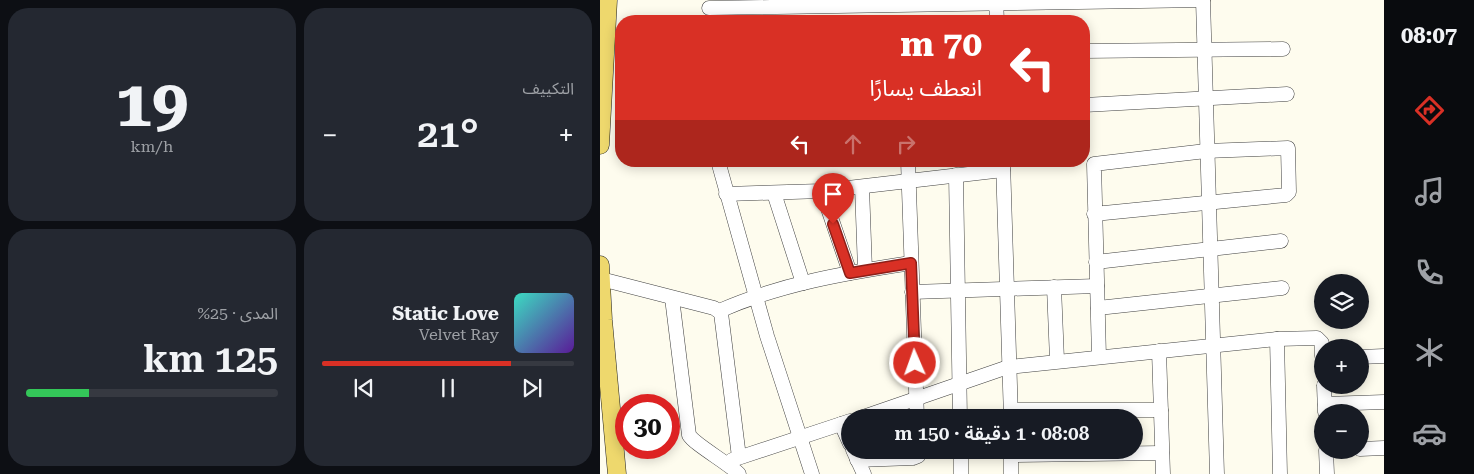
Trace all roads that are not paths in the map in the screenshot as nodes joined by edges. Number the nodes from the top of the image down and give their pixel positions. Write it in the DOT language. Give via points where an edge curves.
graph roads {
  1 [pos="608,0"];
  2 [pos="1204,0"];
  3 [pos="996,1"];
  4 [pos="709,10"];
  5 [pos="997,15"];
  6 [pos="1283,49"];
  7 [pos="1090,52"];
  8 [pos="1206,52"];
  9 [pos="1288,94"];
  10 [pos="1206,99"];
  11 [pos="1090,105"];
  12 [pos="600,145"];
  13 [pos="1206,151"];
  14 [pos="719,167"];
  15 [pos="908,167"];
  16 [pos="994,167"];
  17 [pos="1003,167"];
  18 [pos="956,175"];
  19 [pos="909,181"];
  20 [pos="862,187"];
  21 [pos="822,191"];
  22 [pos="774,193"];
  23 [pos="726,194"];
  24 [pos="1208,202"];
  25 [pos="1094,214"];
  26 [pos="1281,241"];
  27 [pos="1209,249"];
  28 [pos="1096,262"];
  29 [pos="911,263"];
  30 [pos="600,265"];
  31 [pos="865,270"];
  32 [pos="850,273"];
  33 [pos="601,279"];
  34 [pos="803,283"];
  35 [pos="1097,286"];
  36 [pos="1054,287"];
  37 [pos="1008,288"];
  38 [pos="1282,288"];
  39 [pos="959,290"];
  40 [pos="912,292"];
  41 [pos="756,295"];
  42 [pos="1211,297"];
  43 [pos="672,298"];
  44 [pos="1098,308"];
  45 [pos="718,311"];
  46 [pos="1277,339"];
  47 [pos="1319,339"];
  48 [pos="1214,346"];
  49 [pos="1160,351"];
  50 [pos="1384,356"];
  51 [pos="1099,357"];
  52 [pos="1369,357"];
  53 [pos="1057,360"];
  54 [pos="1008,366"];
  55 [pos="604,370"];
  56 [pos="960,383"];
  57 [pos="916,399"];
  58 [pos="1384,402"];
  59 [pos="1364,404"];
  60 [pos="887,409"];
  61 [pos="917,409"];
  62 [pos="960,409"];
  63 [pos="1011,409"];
  64 [pos="1143,410"];
  65 [pos="1161,410"];
  66 [pos="841,424"];
  67 [pos="799,438"];
  68 [pos="1384,448"];
  69 [pos="1369,449"];
  70 [pos="1143,453"];
  71 [pos="1162,453"];
  72 [pos="733,459"];
  73 [pos="857,459"];
  74 [pos="961,459"];
  75 [pos="1011,459"];
  76 [pos="1326,459"];
  77 [pos="617,474"];
  78 [pos="739,474"];
  79 [pos="812,474"];
  80 [pos="864,474"];
  81 [pos="961,474"];
  82 [pos="1012,474"];
  83 [pos="1163,474"];
  84 [pos="1217,474"];
  85 [pos="1280,474"];
  86 [pos="1327,474"];
  1 -- 12 [label="main road"];
  2 -- 3 [label="street"];
  2 -- 8 [label="street"];
  3 -- 4 [label="street"];
  3 -- 5 [label="street"];
  6 -- 8 [label="street"];
  7 -- 8 [label="street"];
  8 -- 10 [label="street"];
  9 -- 10 [label="street"];
  10 -- 11 [label="street"];
  10 -- 13 [label="street"];
  13 -- 24 [label="street"];
  13 -- 24 [label="street" via="1286,147 1289,151 1288,194"];
  13 -- 25 [label="street" via="1094,164"];
  14 -- 23 [label="street"];
  15 -- 19 [label="street"];
  16 -- 18 [label="street"];
  17 -- 37 [label="street"];
  18 -- 19 [label="street"];
  18 -- 39 [label="street"];
  19 -- 20 [label="street"];
  19 -- 29 [label="street"];
  20 -- 21 [label="street"];
  20 -- 31 [label="street"];
  21 -- 22 [label="street"];
  21 -- 32 [label="street"];
  22 -- 23 [label="street"];
  22 -- 34 [label="street"];
  23 -- 41 [label="street"];
  24 -- 25 [label="street"];
  24 -- 27 [label="street"];
  25 -- 28 [label="street"];
  26 -- 27 [label="street"];
  27 -- 28 [label="street"];
  27 -- 42 [label="street"];
  28 -- 35 [label="street"];
  29 -- 31 [label="street"];
  29 -- 40 [label="street"];
  30 -- 33 [label="main road"];
  31 -- 32 [label="street"];
  32 -- 34 [label="street"];
  33 -- 43 [label="street"];
  33 -- 55 [label="main road"];
  34 -- 41 [label="street"];
  35 -- 36 [label="street"];
  35 -- 44 [label="street"];
  36 -- 37 [label="street"];
  36 -- 53 [label="street"];
  37 -- 39 [label="street"];
  37 -- 54 [label="street"];
  38 -- 42 [label="street"];
  39 -- 40 [label="street"];
  39 -- 56 [label="street"];
  40 -- 57 [label="street"];
  41 -- 45 [label="street"];
  41 -- 67 [label="street"];
  42 -- 44 [label="street"];
  42 -- 48 [label="street"];
  43 -- 45 [label="street"];
  43 -- 72 [label="street" via="689,435 697,443"];
  44 -- 51 [label="street"];
  45 -- 72 [label="street" via="724,321"];
  46 -- 47 [label="street"];
  46 -- 48 [label="street"];
  46 -- 85 [label="street"];
  48 -- 49 [label="street"];
  48 -- 84 [label="street"];
  49 -- 51 [label="street"];
  49 -- 65 [label="street"];
  50 -- 52 [label="street"];
  51 -- 53 [label="street"];
  53 -- 54 [label="street"];
  54 -- 56 [label="street"];
  54 -- 63 [label="street"];
  55 -- 77 [label="main road"];
  56 -- 57 [label="street"];
  56 -- 62 [label="street"];
  57 -- 60 [label="street"];
  57 -- 61 [label="street"];
  58 -- 59 [label="street"];
  64 -- 65 [label="street"];
  65 -- 71 [label="street"];
  66 -- 67 [label="street"];
  67 -- 72 [label="street"];
  67 -- 79 [label="street"];
  68 -- 69 [label="street"];
  70 -- 71 [label="street"];
  71 -- 83 [label="street"];
  72 -- 78 [label="street"];
  73 -- 80 [label="street"];
  74 -- 81 [label="street"];
  75 -- 82 [label="street"];
  76 -- 86 [label="street"];
}
